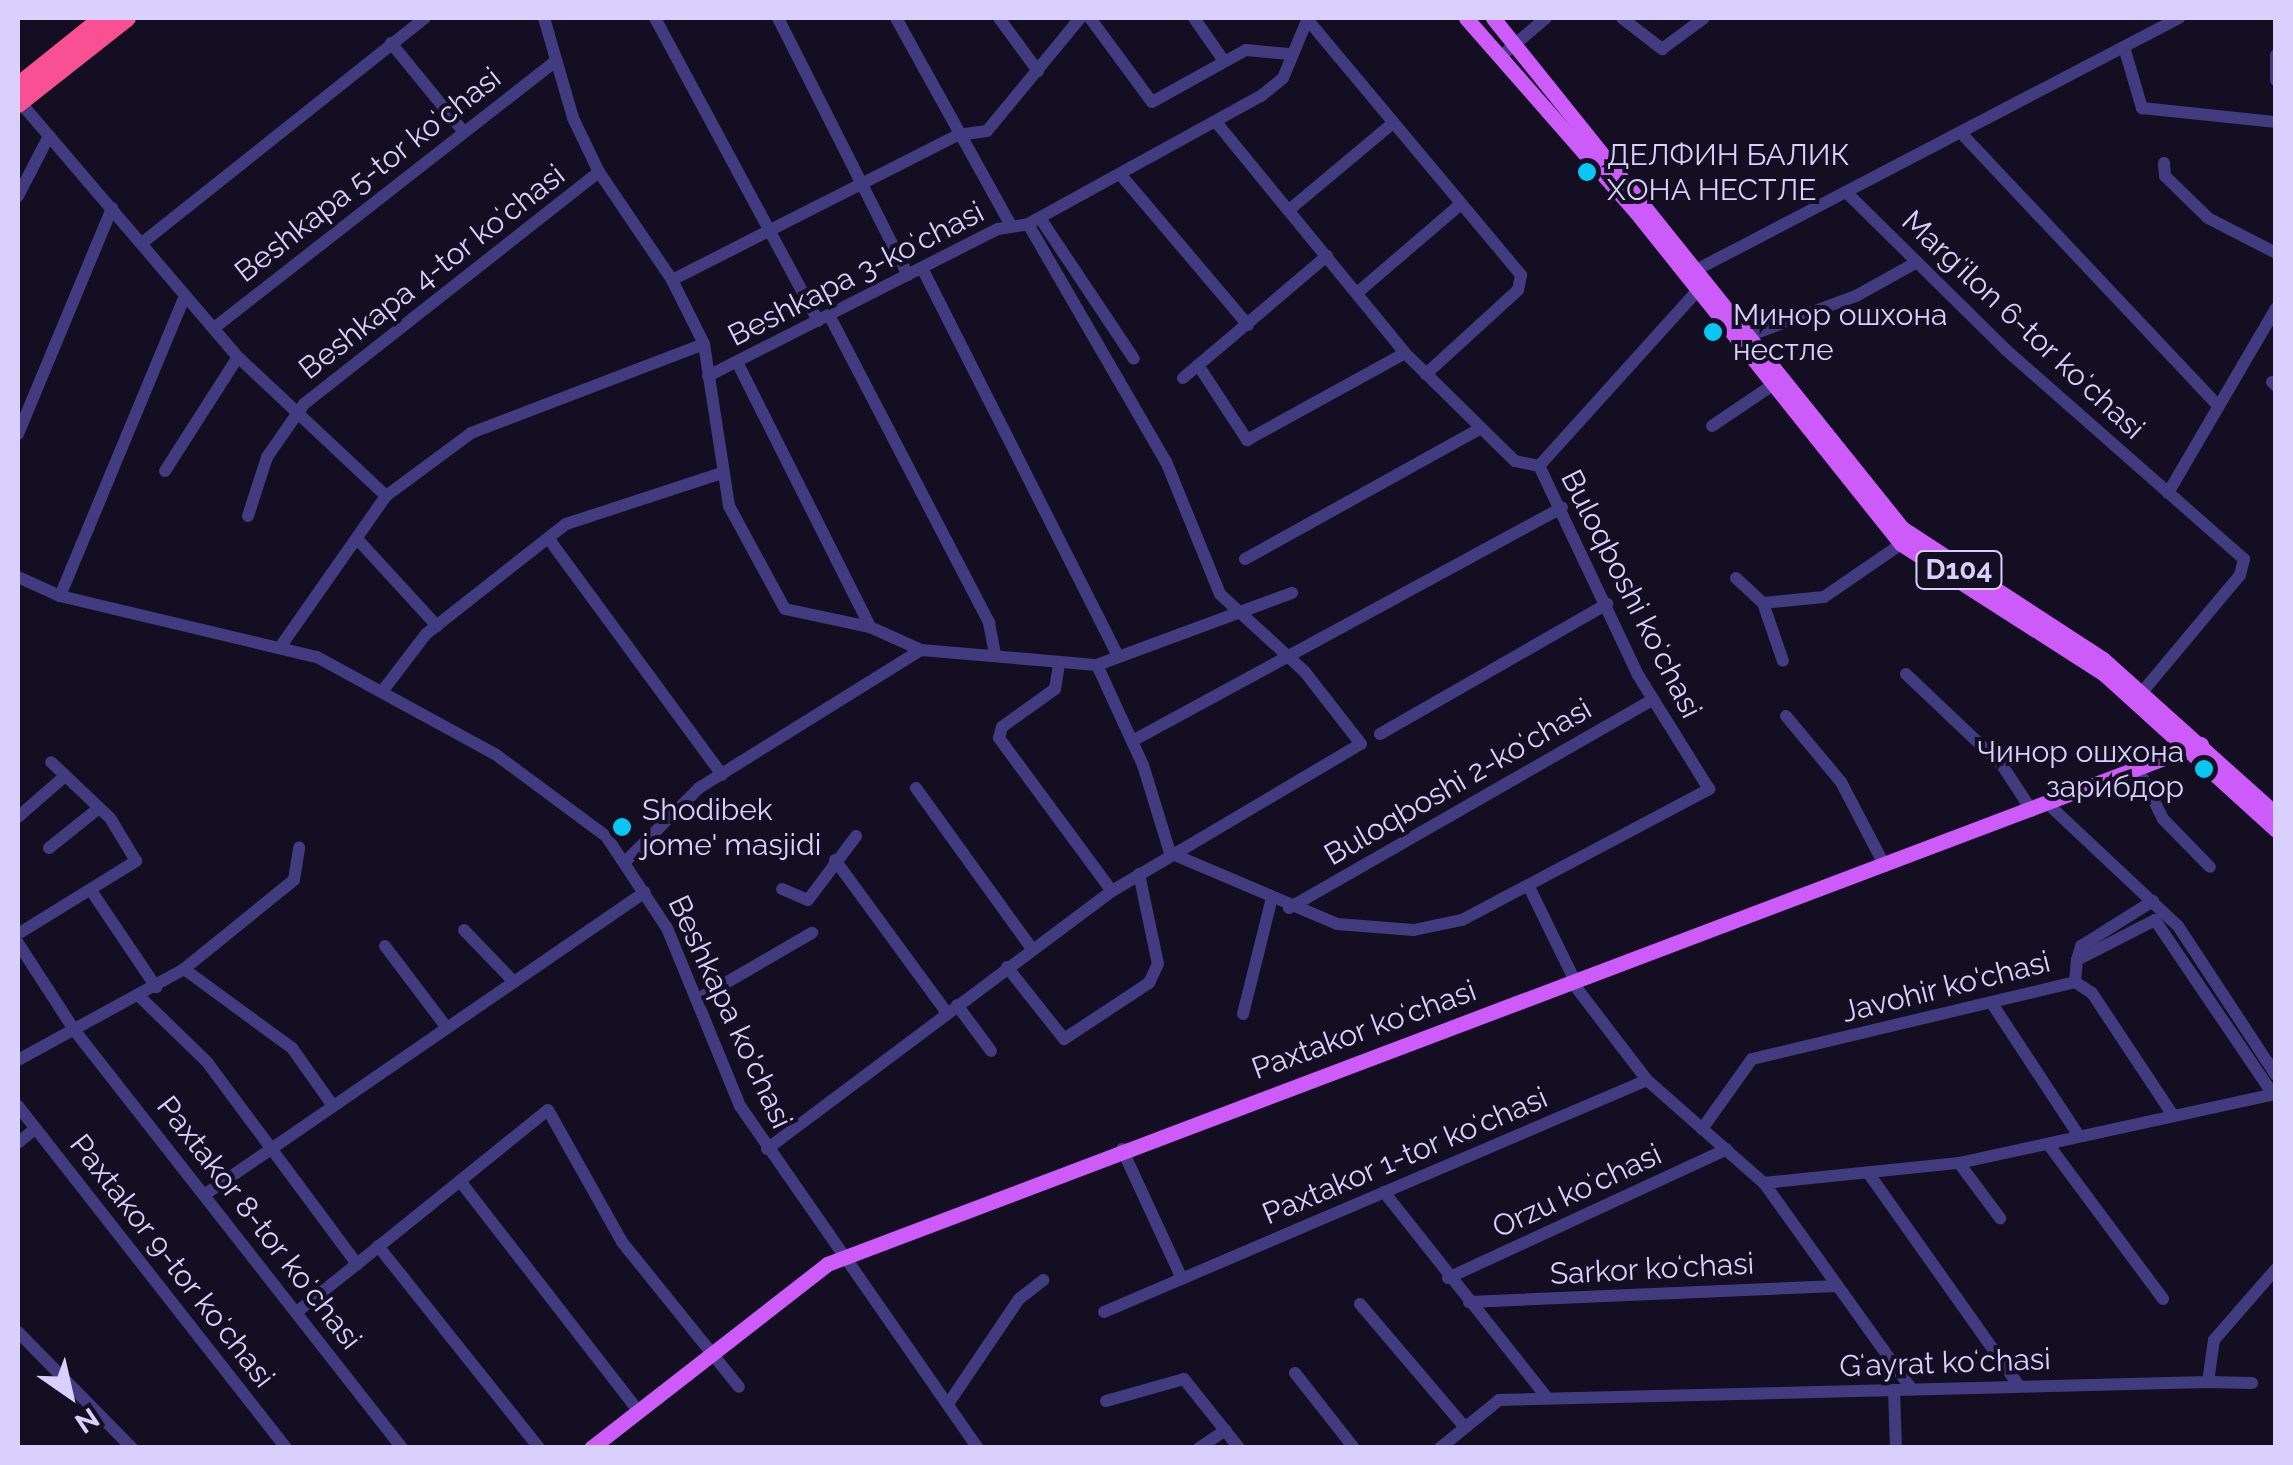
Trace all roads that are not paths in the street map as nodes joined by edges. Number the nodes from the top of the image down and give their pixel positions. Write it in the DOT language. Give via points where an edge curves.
graph roads {
  1 [pos="104,18"];
  2 [pos="127,18"];
  3 [pos="424,18"];
  4 [pos="544,18"];
  5 [pos="654,18"];
  6 [pos="778,18"];
  7 [pos="896,18"];
  8 [pos="999,18"];
  9 [pos="1080,18"];
  10 [pos="1090,18"];
  11 [pos="1194,18"];
  12 [pos="1307,18"];
  13 [pos="1466,18"];
  14 [pos="1493,18"];
  15 [pos="1546,18"];
  16 [pos="1622,18"];
  17 [pos="1704,18"];
  18 [pos="2179,18"];
  19 [pos="391,43"];
  20 [pos="1516,44"];
  21 [pos="2124,46"];
  22 [pos="1289,54"];
  23 [pos="2276,55"];
  24 [pos="1500,57"];
  25 [pos="1224,61"];
  26 [pos="554,62"];
  27 [pos="1038,71"];
  28 [pos="2276,80"];
  29 [pos="18,97"];
  30 [pos="1216,122"];
  31 [pos="2276,122"];
  32 [pos="1393,123"];
  33 [pos="463,131"];
  34 [pos="1962,134"];
  35 [pos="958,135"];
  36 [pos="49,136"];
  37 [pos="2164,162"];
  38 [pos="599,172"];
  39 [pos="1120,174"];
  40 [pos="861,184"];
  41 [pos="1846,192"];
  42 [pos="18,196"];
  43 [pos="1461,204"];
  44 [pos="112,208"];
  45 [pos="1289,210"];
  46 [pos="1034,221"];
  47 [pos="1010,224"];
  48 [pos="770,230"];
  49 [pos="142,243"];
  50 [pos="2276,253"];
  51 [pos="1327,256"];
  52 [pos="1916,262"];
  53 [pos="922,268"];
  54 [pos="1698,269"];
  55 [pos="908,275"];
  56 [pos="672,280"];
  57 [pos="1696,292"];
  58 [pos="1357,293"];
  59 [pos="184,296"];
  60 [pos="2276,308"];
  61 [pos="824,318"];
  62 [pos="1248,324"];
  63 [pos="214,328"];
  64 [pos="1751,335"];
  65 [pos="704,344"];
  66 [pos="1405,354"];
  67 [pos="238,357"];
  68 [pos="1134,360"];
  69 [pos="737,362"];
  70 [pos="1198,366"];
  71 [pos="1426,374"];
  72 [pos="708,376"];
  73 [pos="1183,378"];
  74 [pos="1772,386"];
  75 [pos="2218,406"];
  76 [pos="297,413"];
  77 [pos="1712,426"];
  78 [pos="1480,429"];
  79 [pos="18,434"];
  80 [pos="1539,466"];
  81 [pos="165,471"];
  82 [pos="722,473"];
  83 [pos="2168,493"];
  84 [pos="386,496"];
  85 [pos="1562,508"];
  86 [pos="248,516"];
  87 [pos="360,542"];
  88 [pos="551,542"];
  89 [pos="1901,544"];
  90 [pos="1245,559"];
  91 [pos="18,577"];
  92 [pos="1736,578"];
  93 [pos="1292,593"];
  94 [pos="60,596"];
  95 [pos="1762,603"];
  96 [pos="1606,604"];
  97 [pos="1232,613"];
  98 [pos="437,626"];
  99 [pos="870,627"];
  100 [pos="283,643"];
  101 [pos="920,650"];
  102 [pos="995,654"];
  103 [pos="1118,656"];
  104 [pos="1290,658"];
  105 [pos="1783,661"];
  106 [pos="1060,664"];
  107 [pos="1096,665"];
  108 [pos="1906,674"];
  109 [pos="384,688"];
  110 [pos="2144,690"];
  111 [pos="1652,700"];
  112 [pos="1786,716"];
  113 [pos="1380,734"];
  114 [pos="1134,740"];
  115 [pos="2196,748"];
  116 [pos="51,762"];
  117 [pos="2139,770"];
  118 [pos="722,775"];
  119 [pos="65,776"];
  120 [pos="916,788"];
  121 [pos="2048,804"];
  122 [pos="99,808"];
  123 [pos="2032,811"];
  124 [pos="2276,814"];
  125 [pos="18,817"];
  126 [pos="2276,830"];
  127 [pos="856,836"];
  128 [pos="48,848"];
  129 [pos="299,848"];
  130 [pos="1170,854"];
  131 [pos="627,860"];
  132 [pos="835,860"];
  133 [pos="1885,866"];
  134 [pos="2210,867"];
  135 [pos="1138,874"];
  136 [pos="1529,887"];
  137 [pos="782,888"];
  138 [pos="1112,891"];
  139 [pos="92,892"];
  140 [pos="645,892"];
  141 [pos="2153,901"];
  142 [pos="1271,902"];
  143 [pos="1289,908"];
  144 [pos="464,930"];
  145 [pos="812,933"];
  146 [pos="18,934"];
  147 [pos="18,943"];
  148 [pos="385,946"];
  149 [pos="1032,948"];
  150 [pos="2077,960"];
  151 [pos="1007,967"];
  152 [pos="184,969"];
  153 [pos="513,981"];
  154 [pos="1574,982"];
  155 [pos="2075,982"];
  156 [pos="156,987"];
  157 [pos="140,997"];
  158 [pos="698,999"];
  159 [pos="1991,1002"];
  160 [pos="952,1009"];
  161 [pos="1243,1014"];
  162 [pos="447,1028"];
  163 [pos="75,1031"];
  164 [pos="991,1051"];
  165 [pos="18,1060"];
  166 [pos="2276,1075"];
  167 [pos="1647,1080"];
  168 [pos="2274,1094"];
  169 [pos="18,1106"];
  170 [pos="333,1106"];
  171 [pos="2172,1114"];
  172 [pos="36,1128"];
  173 [pos="1702,1129"];
  174 [pos="2079,1136"];
  175 [pos="18,1143"];
  176 [pos="2048,1144"];
  177 [pos="767,1149"];
  178 [pos="1122,1149"];
  179 [pos="1727,1149"];
  180 [pos="269,1150"];
  181 [pos="1959,1163"];
  182 [pos="1869,1174"];
  183 [pos="460,1181"];
  184 [pos="1764,1182"];
  185 [pos="1384,1192"];
  186 [pos="207,1193"];
  187 [pos="2000,1218"];
  188 [pos="378,1246"];
  189 [pos="843,1258"];
  190 [pos="357,1264"];
  191 [pos="2276,1269"];
  192 [pos="1448,1278"];
  193 [pos="1182,1279"];
  194 [pos="1043,1280"];
  195 [pos="1838,1286"];
  196 [pos="2163,1299"];
  197 [pos="1469,1302"];
  198 [pos="1360,1304"];
  199 [pos="298,1311"];
  200 [pos="1104,1312"];
  201 [pos="18,1332"];
  202 [pos="707,1353"];
  203 [pos="1295,1373"];
  204 [pos="2208,1382"];
  205 [pos="2252,1383"];
  206 [pos="2020,1386"];
  207 [pos="739,1387"];
  208 [pos="1894,1390"];
  209 [pos="1912,1390"];
  210 [pos="1547,1398"];
  211 [pos="950,1401"];
  212 [pos="1106,1402"];
  213 [pos="637,1410"];
  214 [pos="1464,1426"];
  215 [pos="1226,1430"];
  216 [pos="132,1448"];
  217 [pos="286,1448"];
  218 [pos="402,1448"];
  219 [pos="539,1448"];
  220 [pos="590,1448"];
  221 [pos="978,1448"];
  222 [pos="1199,1448"];
  223 [pos="1239,1448"];
  224 [pos="1354,1448"];
  225 [pos="1440,1448"];
  226 [pos="1896,1448"];
  1 -- 29 [label="highway"];
  2 -- 29 [label="highway"];
  3 -- 19 [label="street"];
  4 -- 26 [label="street, Beshkapa 4-tor koʻchasi"];
  5 -- 48 [label="street"];
  6 -- 40 [label="street"];
  7 -- 35 [label="street"];
  8 -- 27 [label="street"];
  9 -- 27 [label="street"];
  10 -- 25 [label="street" via="1152,102"];
  11 -- 25 [label="street"];
  12 -- 22 [label="street"];
  12 -- 32 [label="street"];
  13 -- 24 [label="main road, D104"];
  14 -- 20 [label="main road, D104"];
  15 -- 20 [label="street"];
  16 -- 17 [label="street" via="1662,48"];
  18 -- 21 [label="street"];
  19 -- 33 [label="street"];
  19 -- 49 [label="street"];
  20 -- 24 [label="street"];
  20 -- 54 [label="main road, D104"];
  21 -- 31 [label="street" via="2142,108"];
  21 -- 34 [label="street"];
  22 -- 25 [label="street" via="1246,50"];
  22 -- 30 [label="street" via="1276,86"];
  23 -- 28 [label="street"];
  24 -- 57 [label="main road, D104"];
  26 -- 33 [label="street, Beshkapa 5-tor koʻchasi"];
  26 -- 38 [label="street, Beshkapa 4-tor koʻchasi"];
  27 -- 35 [label="street" via="992,126"];
  29 -- 36 [label="street, Beshkapa 4-tor koʻchasi"];
  30 -- 39 [label="street"];
  30 -- 45 [label="street"];
  32 -- 43 [label="street"];
  32 -- 45 [label="street"];
  33 -- 63 [label="street, Beshkapa 5-tor koʻchasi"];
  34 -- 41 [label="street"];
  34 -- 75 [label="street"];
  35 -- 40 [label="street"];
  35 -- 47 [label="street"];
  36 -- 42 [label="street"];
  36 -- 44 [label="street, Beshkapa 4-tor koʻchasi"];
  37 -- 50 [label="street" via="2166,176 2208,218"];
  38 -- 56 [label="street, Beshkapa 4-tor koʻchasi"];
  38 -- 76 [label="street, Beshkapa 4-tor koʻchasi"];
  39 -- 46 [label="street"];
  39 -- 62 [label="street"];
  40 -- 48 [label="street"];
  40 -- 55 [label="street"];
  41 -- 52 [label="street, Margʻilon 6-tor koʻchasi"];
  41 -- 54 [label="street"];
  43 -- 58 [label="street"];
  43 -- 71 [label="street" via="1522,283"];
  44 -- 49 [label="street, Beshkapa 4-tor koʻchasi"];
  44 -- 79 [label="street"];
  45 -- 51 [label="street"];
  46 -- 47 [label="street, Beshkapa 3-koʻchasi"];
  46 -- 68 [label="street"];
  46 -- 97 [label="street" via="1166,462"];
  47 -- 53 [label="street, Beshkapa 3-koʻchasi"];
  48 -- 56 [label="street"];
  48 -- 61 [label="street"];
  49 -- 59 [label="street, Beshkapa 4-tor koʻchasi"];
  51 -- 58 [label="street"];
  51 -- 62 [label="street"];
  52 -- 64 [label="street" via="1856,296"];
  52 -- 83 [label="street, Margʻilon 6-tor koʻchasi"];
  53 -- 55 [label="street, Beshkapa 3-koʻchasi"];
  53 -- 103 [label="street"];
  54 -- 64 [label="main road, D104"];
  55 -- 61 [label="street, Beshkapa 3-koʻchasi"];
  56 -- 65 [label="street, Beshkapa 4-tor koʻchasi"];
  57 -- 74 [label="main road, D104"];
  57 -- 80 [label="street"];
  58 -- 66 [label="street"];
  59 -- 63 [label="street, Beshkapa 4-tor koʻchasi"];
  59 -- 94 [label="street"];
  60 -- 75 [label="street"];
  61 -- 69 [label="street, Beshkapa 3-koʻchasi"];
  61 -- 102 [label="street" via="989,623"];
  62 -- 70 [label="street"];
  63 -- 67 [label="street, Beshkapa 4-tor koʻchasi"];
  64 -- 110 [label="main road, D104" via="1902,528"];
  65 -- 72 [label="street, Beshkapa 4-tor koʻchasi"];
  65 -- 84 [label="street" via="497,416"];
  66 -- 70 [label="street" via="1247,440"];
  66 -- 71 [label="street"];
  67 -- 76 [label="street, Beshkapa 4-tor koʻchasi"];
  67 -- 81 [label="street"];
  69 -- 72 [label="street, Beshkapa 3-koʻchasi"];
  69 -- 99 [label="street"];
  70 -- 73 [label="street"];
  71 -- 78 [label="street"];
  72 -- 82 [label="street, Beshkapa 3-koʻchasi"];
  74 -- 77 [label="street"];
  74 -- 89 [label="main road, D104"];
  75 -- 83 [label="street"];
  76 -- 84 [label="street, Beshkapa 4-tor koʻchasi"];
  76 -- 86 [label="street, Beshkapa 4-tor koʻchasi" via="267,458"];
  78 -- 80 [label="street" via="1515,461"];
  78 -- 90 [label="street"];
  80 -- 85 [label="street, Buloqboshi koʻchasi"];
  82 -- 88 [label="street" via="578,519"];
  82 -- 99 [label="street, Beshkapa 3-koʻchasi" via="740,536 785,610"];
  83 -- 110 [label="street, Margʻilon 6-tor koʻchasi" via="2245,564"];
  84 -- 87 [label="street"];
  85 -- 96 [label="street, Buloqboshi koʻchasi"];
  85 -- 104 [label="street"];
  87 -- 98 [label="street"];
  87 -- 100 [label="street"];
  88 -- 98 [label="street"];
  88 -- 118 [label="street"];
  89 -- 95 [label="street" via="1824,597"];
  89 -- 115 [label="main road, D104" via="2090,664"];
  91 -- 94 [label="street, Beshkapa ko'chasi"];
  92 -- 95 [label="street"];
  93 -- 97 [label="street, Beshkapa 3-koʻchasi"];
  94 -- 100 [label="street, Beshkapa ko'chasi"];
  95 -- 105 [label="street"];
  96 -- 111 [label="street, Buloqboshi koʻchasi"];
  96 -- 113 [label="street"];
  97 -- 103 [label="street, Beshkapa 3-koʻchasi"];
  97 -- 104 [label="street"];
  98 -- 109 [label="street"];
  99 -- 101 [label="street, Beshkapa 3-koʻchasi"];
  100 -- 109 [label="street, Beshkapa ko'chasi"];
  101 -- 102 [label="street, Beshkapa 3-koʻchasi"];
  101 -- 118 [label="street"];
  102 -- 106 [label="street, Beshkapa 3-koʻchasi"];
  103 -- 107 [label="street, Beshkapa 3-koʻchasi"];
  104 -- 114 [label="street"];
  104 -- 130 [label="street" via="1361,744"];
  106 -- 107 [label="street, Beshkapa 3-koʻchasi"];
  106 -- 138 [label="street" via="1056,689 999,738"];
  107 -- 114 [label="street"];
  108 -- 123 [label="street" via="2002,765"];
  109 -- 131 [label="street, Beshkapa ko'chasi" via="508,763"];
  110 -- 115 [label="main road, D104"];
  111 -- 136 [label="street, Buloqboshi koʻchasi" via="1707,780 1705,793"];
  111 -- 143 [label="street, Buloqboshi 2-koʻchasi"];
  112 -- 133 [label="street" via="1841,782"];
  114 -- 130 [label="street"];
  115 -- 117 [label="main road, Paxtakor koʻchasi"];
  115 -- 124 [label="main road, D104"];
  115 -- 126 [label="main road, D104"];
  116 -- 119 [label="street"];
  117 -- 121 [label="main road, Paxtakor koʻchasi"];
  117 -- 134 [label="street" via="2170,828"];
  118 -- 131 [label="street"];
  119 -- 122 [label="street"];
  119 -- 125 [label="street"];
  120 -- 149 [label="street"];
  121 -- 123 [label="main road, Paxtakor koʻchasi"];
  121 -- 141 [label="street"];
  122 -- 128 [label="street"];
  122 -- 139 [label="street" via="136,860"];
  123 -- 133 [label="main road, Paxtakor koʻchasi"];
  127 -- 132 [label="street"];
  129 -- 152 [label="street" via="294,880"];
  130 -- 135 [label="street"];
  130 -- 142 [label="street"];
  131 -- 140 [label="street, Beshkapa ko'chasi"];
  132 -- 137 [label="street" via="808,900"];
  132 -- 160 [label="street"];
  133 -- 154 [label="main road, Paxtakor koʻchasi"];
  135 -- 138 [label="street"];
  135 -- 151 [label="street" via="1158,964 1149,983 1064,1039"];
  136 -- 143 [label="street" via="1462,920 1414,930 1353,927"];
  136 -- 154 [label="street"];
  138 -- 149 [label="street"];
  139 -- 146 [label="street"];
  139 -- 156 [label="street"];
  140 -- 153 [label="street"];
  140 -- 158 [label="street, Beshkapa ko'chasi"];
  141 -- 150 [label="street" via="2082,946"];
  141 -- 166 [label="street" via="2202,956"];
  142 -- 143 [label="street"];
  142 -- 161 [label="street"];
  144 -- 153 [label="street"];
  145 -- 158 [label="street"];
  147 -- 163 [label="street, Paxtakor 8-tor koʻchasi"];
  148 -- 162 [label="street"];
  149 -- 151 [label="street"];
  150 -- 155 [label="street"];
  150 -- 168 [label="street" via="2145,920 2163,925"];
  151 -- 160 [label="street"];
  152 -- 156 [label="street"];
  152 -- 170 [label="street" via="292,1048"];
  153 -- 162 [label="street"];
  154 -- 167 [label="street"];
  154 -- 178 [label="main road, Paxtakor koʻchasi"];
  155 -- 159 [label="street, Javohir ko'chasi"];
  155 -- 171 [label="street, Javohir ko'chasi" via="2092,993"];
  156 -- 157 [label="street"];
  157 -- 163 [label="street"];
  157 -- 180 [label="street" via="207,1062"];
  158 -- 177 [label="street, Beshkapa ko'chasi" via="740,1106"];
  159 -- 173 [label="street, Javohir ko'chasi" via="1752,1059"];
  159 -- 174 [label="street"];
  160 -- 164 [label="street"];
  160 -- 177 [label="street"];
  162 -- 170 [label="street"];
  163 -- 165 [label="street"];
  163 -- 186 [label="street, Paxtakor 8-tor koʻchasi"];
  167 -- 173 [label="street"];
  167 -- 185 [label="street, Paxtakor 1-tor koʻchasi"];
  168 -- 171 [label="street"];
  169 -- 172 [label="street, Paxtakor 9-tor koʻchasi"];
  170 -- 180 [label="street"];
  171 -- 174 [label="street"];
  172 -- 175 [label="street"];
  172 -- 217 [label="street, Paxtakor 9-tor koʻchasi"];
  173 -- 179 [label="street"];
  174 -- 176 [label="street"];
  176 -- 181 [label="street"];
  176 -- 196 [label="street"];
  177 -- 189 [label="street, Beshkapa ko'chasi"];
  178 -- 189 [label="main road, Paxtakor koʻchasi"];
  178 -- 193 [label="street"];
  179 -- 184 [label="street"];
  179 -- 192 [label="street, Orzu koʻchasi"];
  180 -- 186 [label="street"];
  180 -- 190 [label="street"];
  181 -- 182 [label="street"];
  181 -- 187 [label="street"];
  182 -- 184 [label="street"];
  182 -- 206 [label="street"];
  183 -- 188 [label="street"];
  183 -- 202 [label="street" via="548,1110 622,1242"];
  183 -- 213 [label="street"];
  184 -- 195 [label="street"];
  185 -- 192 [label="street"];
  185 -- 193 [label="street, Paxtakor 1-tor koʻchasi"];
  186 -- 199 [label="street, Paxtakor 8-tor koʻchasi"];
  188 -- 190 [label="street"];
  188 -- 219 [label="street"];
  189 -- 202 [label="main road, Paxtakor koʻchasi" via="800,1280"];
  189 -- 211 [label="street, Beshkapa ko'chasi"];
  190 -- 199 [label="street"];
  191 -- 204 [label="street" via="2214,1340"];
  192 -- 197 [label="street"];
  193 -- 200 [label="street, Paxtakor 1-tor koʻchasi"];
  194 -- 211 [label="street" via="1019,1300"];
  195 -- 197 [label="street, Sarkor koʻchasi"];
  195 -- 209 [label="street"];
  197 -- 210 [label="street"];
  198 -- 214 [label="street"];
  199 -- 218 [label="street, Paxtakor 8-tor koʻchasi"];
  201 -- 216 [label="street"];
  202 -- 207 [label="street"];
  202 -- 213 [label="main road, Paxtakor koʻchasi"];
  203 -- 224 [label="street"];
  204 -- 205 [label="street, Gʻayrat koʻchasi"];
  204 -- 206 [label="street, Gʻayrat koʻchasi"];
  206 -- 209 [label="street, Gʻayrat koʻchasi"];
  208 -- 209 [label="street, Gʻayrat koʻchasi"];
  208 -- 210 [label="street, Gʻayrat koʻchasi"];
  208 -- 226 [label="street"];
  210 -- 214 [label="street, Gʻayrat koʻchasi" via="1492,1403"];
  211 -- 221 [label="street, Beshkapa ko'chasi"];
  212 -- 215 [label="street" via="1184,1378"];
  213 -- 220 [label="main road, Paxtakor koʻchasi"];
  214 -- 225 [label="street, Gʻayrat koʻchasi"];
  215 -- 222 [label="street"];
  215 -- 223 [label="street"];
}
